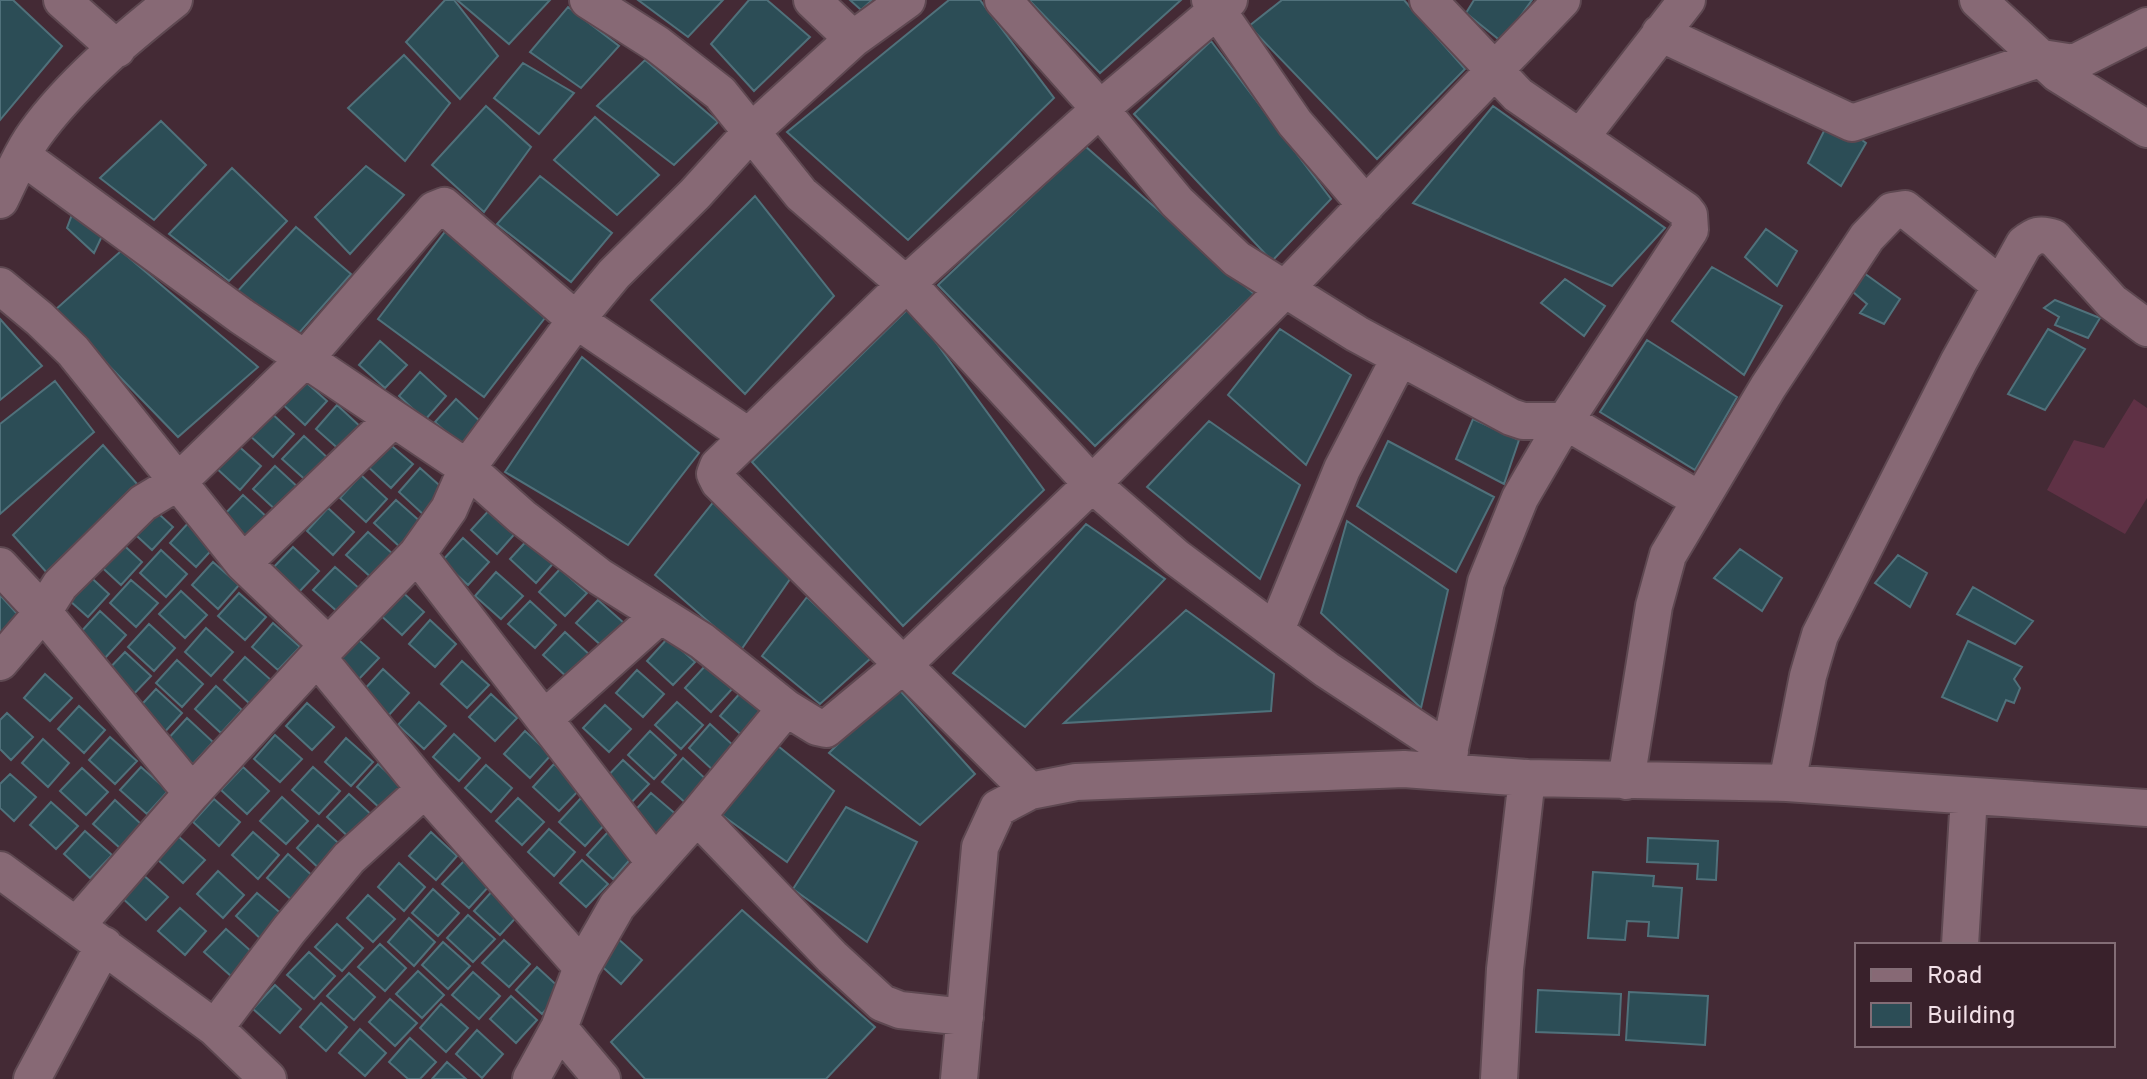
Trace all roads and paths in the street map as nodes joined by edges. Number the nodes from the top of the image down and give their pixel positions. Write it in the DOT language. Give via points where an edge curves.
graph roads {
  1 [pos="62,0"];
  2 [pos="174,0"];
  3 [pos="588,0"];
  4 [pos="812,0"];
  5 [pos="907,0"];
  6 [pos="1003,0"];
  7 [pos="1428,0"];
  8 [pos="1562,0"];
  9 [pos="1687,0"];
  10 [pos="1978,0"];
  11 [pos="1218,3"];
  12 [pos="2147,26"];
  13 [pos="1660,33"];
  14 [pos="853,39"];
  15 [pos="117,49"];
  16 [pos="2042,58"];
  17 [pos="1495,72"];
  18 [pos="1100,109"];
  19 [pos="2147,129"];
  20 [pos="752,131"];
  21 [pos="1580,138"];
  22 [pos="9,176"];
  23 [pos="1366,205"];
  24 [pos="905,285"];
  25 [pos="2000,285"];
  26 [pos="0,286"];
  27 [pos="1285,289"];
  28 [pos="576,320"];
  29 [pos="2147,328"];
  30 [pos="1400,357"];
  31 [pos="304,360"];
  32 [pos="393,419"];
  33 [pos="1565,421"];
  34 [pos="748,436"];
  35 [pos="467,468"];
  36 [pos="178,482"];
  37 [pos="1092,484"];
  38 [pos="1700,500"];
  39 [pos="417,554"];
  40 [pos="243,563"];
  41 [pos="0,566"];
  42 [pos="43,612"];
  43 [pos="660,615"];
  44 [pos="1276,630"];
  45 [pos="322,651"];
  46 [pos="0,662"];
  47 [pos="903,665"];
  48 [pos="786,708"];
  49 [pos="544,719"];
  50 [pos="1447,762"];
  51 [pos="1527,778"];
  52 [pos="1626,781"];
  53 [pos="1787,783"];
  54 [pos="425,789"];
  55 [pos="1030,791"];
  56 [pos="192,793"];
  57 [pos="1969,796"];
  58 [pos="2147,808"];
  59 [pos="697,816"];
  60 [pos="655,863"];
  61 [pos="0,870"];
  62 [pos="90,936"];
  63 [pos="1960,943"];
  64 [pos="582,967"];
  65 [pos="965,1017"];
  66 [pos="215,1028"];
  67 [pos="559,1028"];
  68 [pos="46,1073"];
  69 [pos="268,1079"];
  70 [pos="531,1079"];
  71 [pos="602,1079"];
  72 [pos="959,1079"];
  73 [pos="1499,1079"];
  1 -- 15 [label="street"];
  2 -- 15 [label="street"];
  3 -- 20 [label="street" via="720,93"];
  4 -- 14 [label="street"];
  5 -- 14 [label="street"];
  6 -- 18 [label="street"];
  7 -- 17 [label="street"];
  8 -- 17 [label="street"];
  9 -- 13 [label="street"];
  10 -- 16 [label="street"];
  11 -- 18 [label="street"];
  11 -- 23 [label="street" via="1295,123"];
  12 -- 16 [label="street" via="2074,63"];
  13 -- 16 [label="street" via="1852,123"];
  13 -- 21 [label="street"];
  14 -- 20 [label="street"];
  15 -- 22 [label="street" via="65,98"];
  16 -- 19 [label="street" via="2058,74"];
  17 -- 21 [label="street" via="1518,95"];
  17 -- 23 [label="street"];
  18 -- 24 [label="street"];
  18 -- 27 [label="street" via="1177,202 1237,259"];
  20 -- 24 [label="street" via="801,194"];
  20 -- 28 [label="street"];
  21 -- 33 [label="street" via="1685,210 1691,223"];
  22 -- 31 [label="street"];
  23 -- 27 [label="street"];
  24 -- 34 [label="street"];
  24 -- 37 [label="street"];
  25 -- 29 [label="street" via="2024,244 2042,234 2054,238 2112,302"];
  25 -- 38 [label="street" via="1905,209 1892,211 1867,237"];
  25 -- 53 [label="street" via="1820,635"];
  26 -- 36 [label="street" via="73,351"];
  27 -- 30 [label="street"];
  27 -- 37 [label="street"];
  28 -- 31 [label="street" via="444,206 434,210"];
  28 -- 34 [label="street"];
  28 -- 35 [label="street"];
  30 -- 33 [label="street" via="1511,417"];
  30 -- 44 [label="street" via="1342,469"];
  31 -- 32 [label="street"];
  31 -- 36 [label="street"];
  32 -- 35 [label="street"];
  32 -- 40 [label="street"];
  33 -- 38 [label="street"];
  33 -- 50 [label="street" via="1520,498 1486,582"];
  34 -- 47 [label="street" via="718,466 719,482"];
  35 -- 39 [label="street" via="449,509"];
  35 -- 43 [label="street" via="563,549"];
  36 -- 40 [label="street"];
  36 -- 42 [label="street" via="143,503 60,585"];
  37 -- 44 [label="street" via="1177,558"];
  37 -- 47 [label="street"];
  38 -- 52 [label="street" via="1668,555 1654,606"];
  39 -- 45 [label="street"];
  39 -- 49 [label="street"];
  40 -- 45 [label="street"];
  41 -- 42 [label="street"];
  42 -- 46 [label="street"];
  42 -- 56 [label="street"];
  43 -- 48 [label="street" via="702,641"];
  43 -- 49 [label="street"];
  44 -- 50 [label="street"];
  45 -- 54 [label="street"];
  45 -- 56 [label="street"];
  47 -- 48 [label="street" via="826,729"];
  47 -- 55 [label="street"];
  48 -- 59 [label="street"];
  49 -- 60 [label="street"];
  50 -- 51 [label="street"];
  50 -- 55 [label="street" via="1404,769 1076,782"];
  51 -- 52 [label="street"];
  51 -- 73 [label="street" via="1505,969"];
  52 -- 53 [label="street"];
  53 -- 57 [label="street"];
  54 -- 64 [label="street"];
  54 -- 66 [label="street" via="349,858"];
  55 -- 65 [label="street" via="998,808 980,847"];
  56 -- 62 [label="street"];
  57 -- 58 [label="street"];
  57 -- 63 [label="street"];
  59 -- 60 [label="street"];
  59 -- 65 [label="street" via="882,1003"];
  60 -- 64 [label="street" via="617,906"];
  61 -- 62 [label="street"];
  62 -- 66 [label="street"];
  62 -- 68 [label="street"];
  64 -- 67 [label="street"];
  65 -- 72 [label="street"];
  66 -- 69 [label="street"];
  67 -- 70 [label="street"];
  67 -- 71 [label="street"];
}
